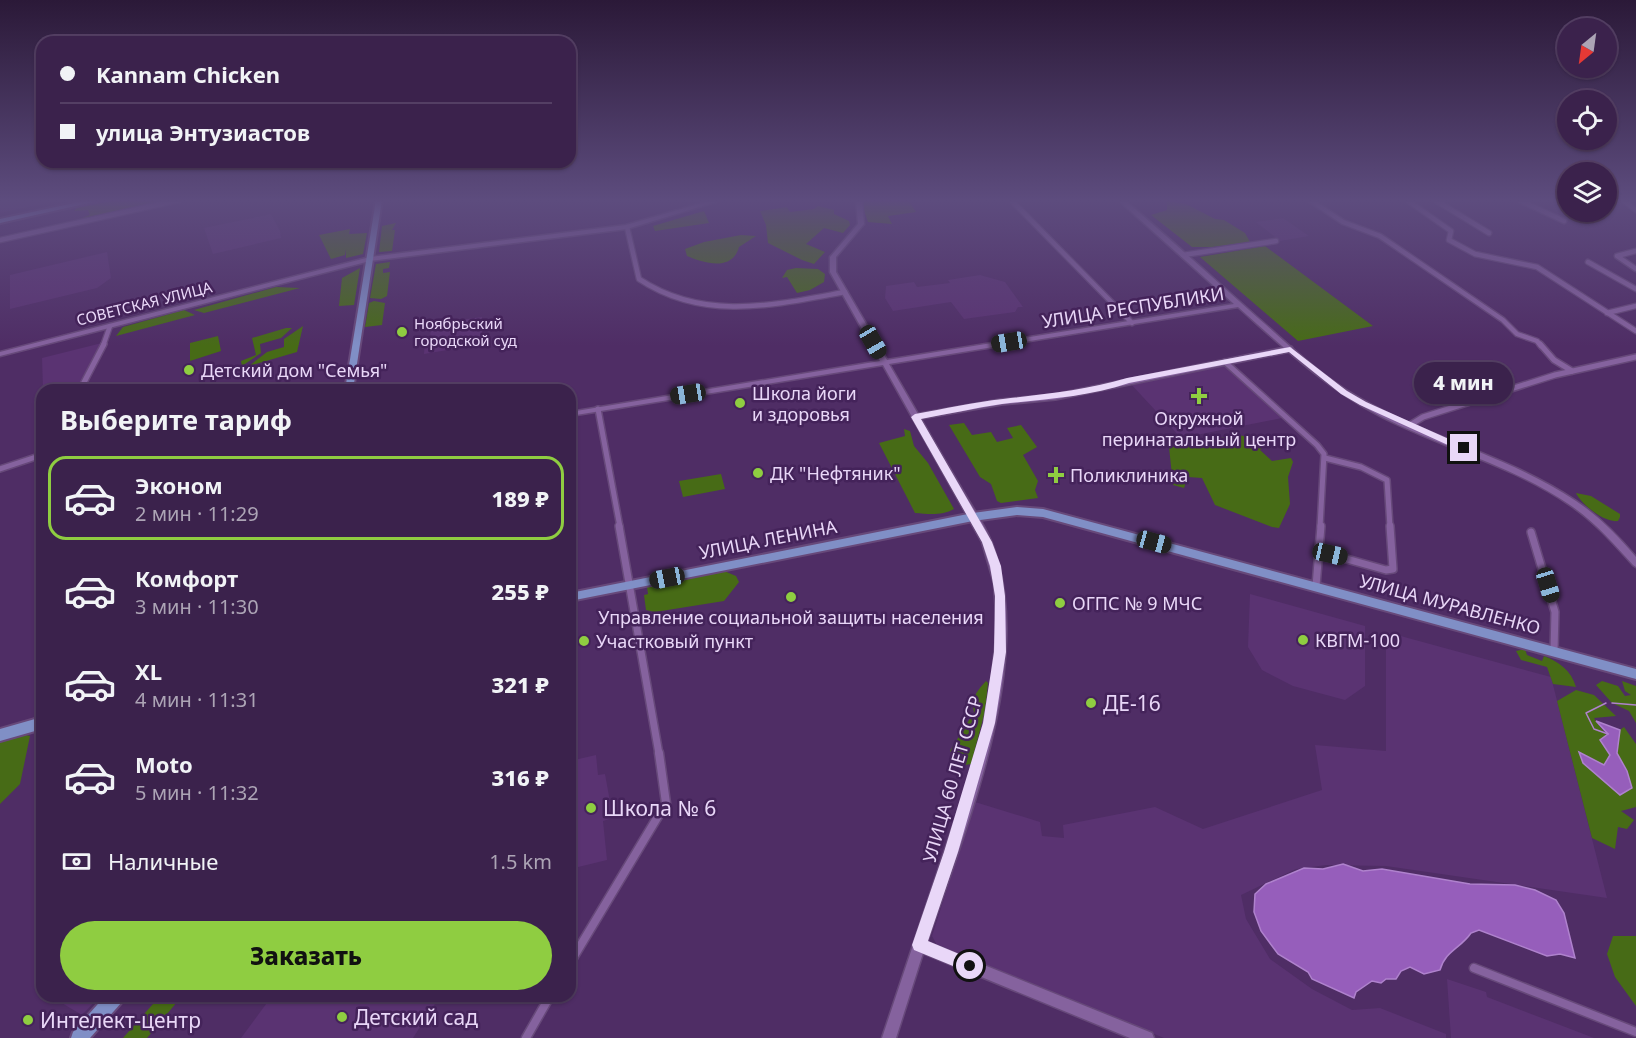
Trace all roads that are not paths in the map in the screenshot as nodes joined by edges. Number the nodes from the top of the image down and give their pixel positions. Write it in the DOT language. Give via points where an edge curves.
graph roads {
  1 [pos="372,248"];
  2 [pos="455,248"];
  3 [pos="632,248"];
  4 [pos="840,248"];
  5 [pos="1059,248"];
  6 [pos="1176,248"];
  7 [pos="1227,248"];
  8 [pos="1398,248"];
  9 [pos="1463,248"];
  10 [pos="1636,251"];
  11 [pos="1183,255"];
  12 [pos="370,259"];
  13 [pos="1588,262"];
  14 [pos="1636,269"];
  15 [pos="1636,289"];
  16 [pos="845,292"];
  17 [pos="1240,305"];
  18 [pos="1636,306"];
  19 [pos="1607,313"];
  20 [pos="1132,323"];
  21 [pos="110,326"];
  22 [pos="1636,331"];
  23 [pos="1290,350"];
  24 [pos="0,354"];
  25 [pos="1636,357"];
  26 [pos="884,362"];
  27 [pos="1225,362"];
  28 [pos="1572,370"];
  29 [pos="83,384"];
  30 [pos="350,384"];
  31 [pos="598,409"];
  32 [pos="576,413"];
  33 [pos="915,417"];
  34 [pos="1410,425"];
  35 [pos="36,457"];
  36 [pos="1325,458"];
  37 [pos="0,469"];
  38 [pos="974,517"];
  39 [pos="1531,532"];
  40 [pos="1318,551"];
  41 [pos="1636,563"];
  42 [pos="630,585"];
  43 [pos="1316,586"];
  44 [pos="576,596"];
  45 [pos="1554,651"];
  46 [pos="1636,674"];
  47 [pos="36,725"];
  48 [pos="0,735"];
  49 [pos="919,945"];
  50 [pos="576,953"];
  51 [pos="1474,968"];
  52 [pos="111,1002"];
  53 [pos="547,1002"];
  54 [pos="1636,1032"];
  55 [pos="79,1038"];
  56 [pos="526,1038"];
  57 [pos="889,1038"];
  58 [pos="1147,1038"];
  1 -- 12 [label="main road"];
  2 -- 12 [label="main road, СОВЕТСКАЯ УЛИЦА"];
  3 -- 16 [label="street" via="639,279 649,286 714,307 735,308"];
  4 -- 16 [label="main road, УЛИЦА 60 ЛЕТ СССР" via="832,261 833,272"];
  5 -- 20 [label="street"];
  6 -- 11 [label="main road"];
  7 -- 11 [label="street"];
  8 -- 28 [label="street" via="1503,320 1517,334 1537,341 1554,360"];
  9 -- 19 [label="street" via="1537,267"];
  10 -- 14 [label="street" via="1617,256"];
  11 -- 17 [label="main road"];
  12 -- 21 [label="main road, СОВЕТСКАЯ УЛИЦА"];
  12 -- 30 [label="main road"];
  13 -- 15 [label="street"];
  16 -- 26 [label="main road, УЛИЦА 60 ЛЕТ СССР"];
  17 -- 20 [label="main road, УЛИЦА РЕСПУБЛИКИ"];
  17 -- 23 [label="main road"];
  18 -- 19 [label="street"];
  19 -- 22 [label="street"];
  20 -- 26 [label="main road, УЛИЦА РЕСПУБЛИКИ"];
  21 -- 24 [label="main road, СОВЕТСКАЯ УЛИЦА"];
  21 -- 29 [label="street"];
  23 -- 27 [label="street"];
  23 -- 34 [label="main road" via="1344,392"];
  25 -- 28 [label="street"];
  26 -- 31 [label="main road, УЛИЦА РЕСПУБЛИКИ"];
  26 -- 33 [label="main road, УЛИЦА 60 ЛЕТ СССР"];
  27 -- 33 [label="street" via="1055,397"];
  27 -- 36 [label="street" via="1317,445"];
  28 -- 34 [label="street" via="1423,417"];
  31 -- 32 [label="main road"];
  31 -- 42 [label="street"];
  33 -- 38 [label="main road, УЛИЦА 60 ЛЕТ СССР"];
  34 -- 41 [label="main road" via="1559,493 1603,526"];
  35 -- 37 [label="street"];
  36 -- 40 [label="street"];
  36 -- 40 [label="street" via="1361,467 1387,480 1393,568 1386,570"];
  38 -- 42 [label="main road, УЛИЦА ЛЕНИНА"];
  38 -- 43 [label="main road, УЛИЦА МУРАВЛЕНКО" via="1017,511 1043,513"];
  38 -- 49 [label="main road, УЛИЦА 60 ЛЕТ СССР" via="992,554 998,578 999,662 981,753"];
  39 -- 45 [label="street" via="1555,612"];
  40 -- 43 [label="street"];
  42 -- 44 [label="main road, УЛИЦА ЛЕНИНА"];
  42 -- 50 [label="street" via="666,803"];
  43 -- 45 [label="main road, УЛИЦА МУРАВЛЕНКО"];
  45 -- 46 [label="main road, УЛИЦА МУРАВЛЕНКО"];
  47 -- 48 [label="main road"];
  49 -- 57 [label="main road, УЛИЦА 60 ЛЕТ СССР"];
  49 -- 58 [label="main road"];
  51 -- 54 [label="street"];
  52 -- 55 [label="main road"];
  53 -- 56 [label="street"];
}
